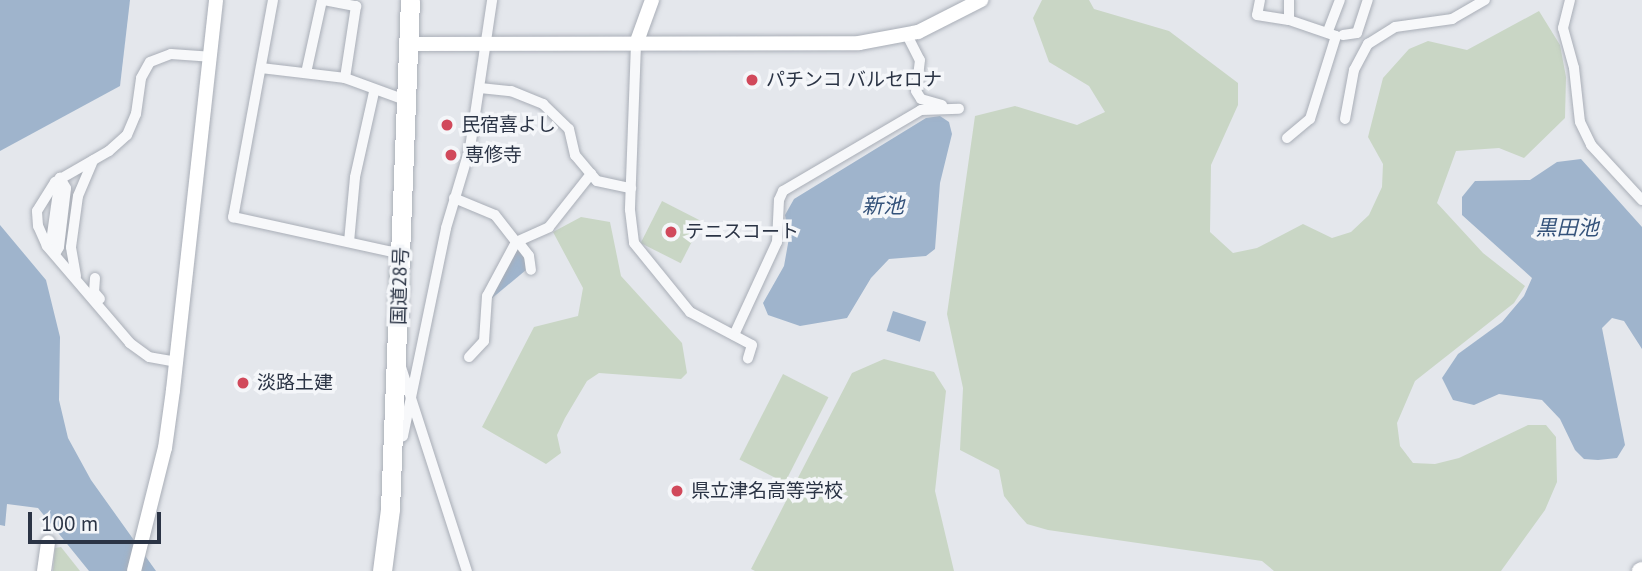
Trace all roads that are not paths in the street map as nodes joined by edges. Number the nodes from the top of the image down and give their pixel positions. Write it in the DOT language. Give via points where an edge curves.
graph roads {
  1 [pos="216,0"];
  2 [pos="273,0"];
  3 [pos="323,0"];
  4 [pos="410,0"];
  5 [pos="492,0"];
  6 [pos="652,0"];
  7 [pos="981,0"];
  8 [pos="1259,0"];
  9 [pos="1289,0"];
  10 [pos="1340,0"];
  11 [pos="1368,0"];
  12 [pos="1485,0"];
  13 [pos="1570,0"];
  14 [pos="1289,20"];
  15 [pos="1336,34"];
  16 [pos="907,35"];
  17 [pos="408,44"];
  18 [pos="485,44"];
  19 [pos="636,44"];
  20 [pos="1368,44"];
  21 [pos="211,57"];
  22 [pos="261,68"];
  23 [pos="306,73"];
  24 [pos="345,78"];
  25 [pos="480,88"];
  26 [pos="374,92"];
  27 [pos="405,100"];
  28 [pos="1345,119"];
  29 [pos="1287,138"];
  30 [pos="93,159"];
  31 [pos="591,174"];
  32 [pos="60,178"];
  33 [pos="631,188"];
  34 [pos="454,198"];
  35 [pos="1642,200"];
  36 [pos="349,242"];
  37 [pos="517,243"];
  38 [pos="52,251"];
  39 [pos="401,254"];
  40 [pos="531,270"];
  41 [pos="92,278"];
  42 [pos="76,279"];
  43 [pos="734,335"];
  44 [pos="127,339"];
  45 [pos="397,354"];
  46 [pos="469,357"];
  47 [pos="748,358"];
  48 [pos="177,362"];
  49 [pos="411,395"];
  50 [pos="393,441"];
  51 [pos="48,542"];
  52 [pos="44,571"];
  53 [pos="134,571"];
  54 [pos="382,571"];
  55 [pos="467,571"];
  1 -- 21 [label="street"];
  2 -- 22 [label="street"];
  3 -- 23 [label="street"];
  3 -- 24 [label="street" via="356,6"];
  4 -- 17 [label="highway, 国道28号"];
  5 -- 18 [label="street"];
  6 -- 19 [label="street"];
  7 -- 16 [label="street"];
  8 -- 14 [label="street" via="1257,15"];
  9 -- 14 [label="street"];
  10 -- 15 [label="street"];
  11 -- 15 [label="street" via="1357,33"];
  12 -- 20 [label="street" via="1452,19 1395,27"];
  13 -- 35 [label="street" via="1563,28 1574,68 1580,122 1591,145"];
  14 -- 15 [label="street"];
  15 -- 20 [label="street"];
  15 -- 29 [label="street" via="1310,119"];
  16 -- 19 [label="street" via="839,44"];
  16 -- 43 [label="street" via="920,60 914,82 918,96 959,109 922,110 783,191 777,242"];
  17 -- 18 [label="street"];
  17 -- 27 [label="highway, 国道28号"];
  18 -- 19 [label="street"];
  18 -- 25 [label="street"];
  19 -- 33 [label="street"];
  20 -- 28 [label="street" via="1354,70"];
  21 -- 30 [label="street" via="171,54 150,62 143,72 136,114 127,135"];
  21 -- 48 [label="street"];
  22 -- 23 [label="street"];
  22 -- 36 [label="street" via="233,217"];
  23 -- 24 [label="street"];
  24 -- 26 [label="street"];
  25 -- 31 [label="street" via="511,91 542,104 571,132 575,155"];
  25 -- 34 [label="street" via="470,148"];
  26 -- 27 [label="street"];
  26 -- 36 [label="street" via="355,177"];
  27 -- 39 [label="highway, 国道28号"];
  30 -- 32 [label="street"];
  30 -- 42 [label="street" via="78,196 71,247"];
  31 -- 33 [label="street" via="604,185"];
  31 -- 37 [label="street" via="549,227"];
  32 -- 38 [label="street" via="66,188 59,247"];
  32 -- 38 [label="street" via="47,189 37,211 40,234"];
  33 -- 43 [label="street" via="633,237 639,254 690,312"];
  34 -- 37 [label="street" via="495,215"];
  34 -- 49 [label="street"];
  36 -- 39 [label="street"];
  37 -- 40 [label="street" via="529,256"];
  37 -- 46 [label="street" via="487,296 484,341"];
  38 -- 42 [label="street"];
  39 -- 45 [label="highway, 国道28号"];
  41 -- 44 [label="street" via="94,292"];
  42 -- 44 [label="street"];
  43 -- 47 [label="street" via="752,345"];
  44 -- 48 [label="street" via="149,357"];
  45 -- 49 [label="street"];
  45 -- 50 [label="highway, 国道28号"];
  48 -- 53 [label="street" via="165,448"];
  49 -- 50 [label="street" via="403,436"];
  49 -- 55 [label="street"];
  50 -- 54 [label="highway, 国道28号"];
  51 -- 52 [label="street"];
}
